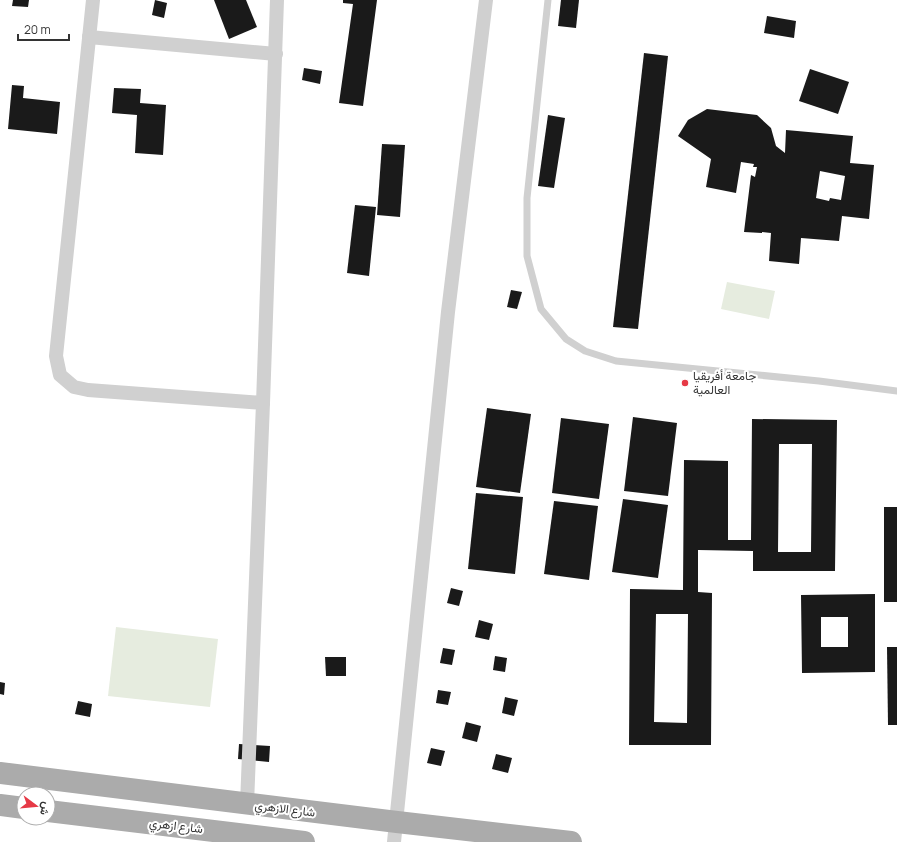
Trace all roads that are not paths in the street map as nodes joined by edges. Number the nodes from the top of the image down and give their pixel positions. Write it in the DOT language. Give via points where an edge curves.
graph roads {
  1 [pos="93,0"];
  2 [pos="277,0"];
  3 [pos="486,0"];
  4 [pos="548,0"];
  5 [pos="90,37"];
  6 [pos="276,54"];
  7 [pos="897,391"];
  8 [pos="263,403"];
  9 [pos="0,774"];
  10 [pos="247,804"];
  11 [pos="0,805"];
  12 [pos="16,807"];
  13 [pos="56,812"];
  14 [pos="395,832"];
  15 [pos="304,842"];
  16 [pos="571,842"];
  1 -- 5 [label="street"];
  2 -- 6 [label="street"];
  3 -- 14 [label="street" via="448,312"];
  4 -- 7 [label="lane" via="527,198 527,256 540,309 566,339 585,351 616,361 819,380"];
  5 -- 6 [label="street"];
  5 -- 8 [label="street" via="56,356 60,375 74,387 88,390"];
  6 -- 8 [label="street"];
  8 -- 10 [label="street"];
  9 -- 10 [label="main road, شارع الازهري"];
  10 -- 14 [label="main road, شارع الازهري"];
  11 -- 12 [label="main road"];
  13 -- 15 [label="main road, شارع ازهري"];
  14 -- 16 [label="main road, شارع الازهري"];
}
